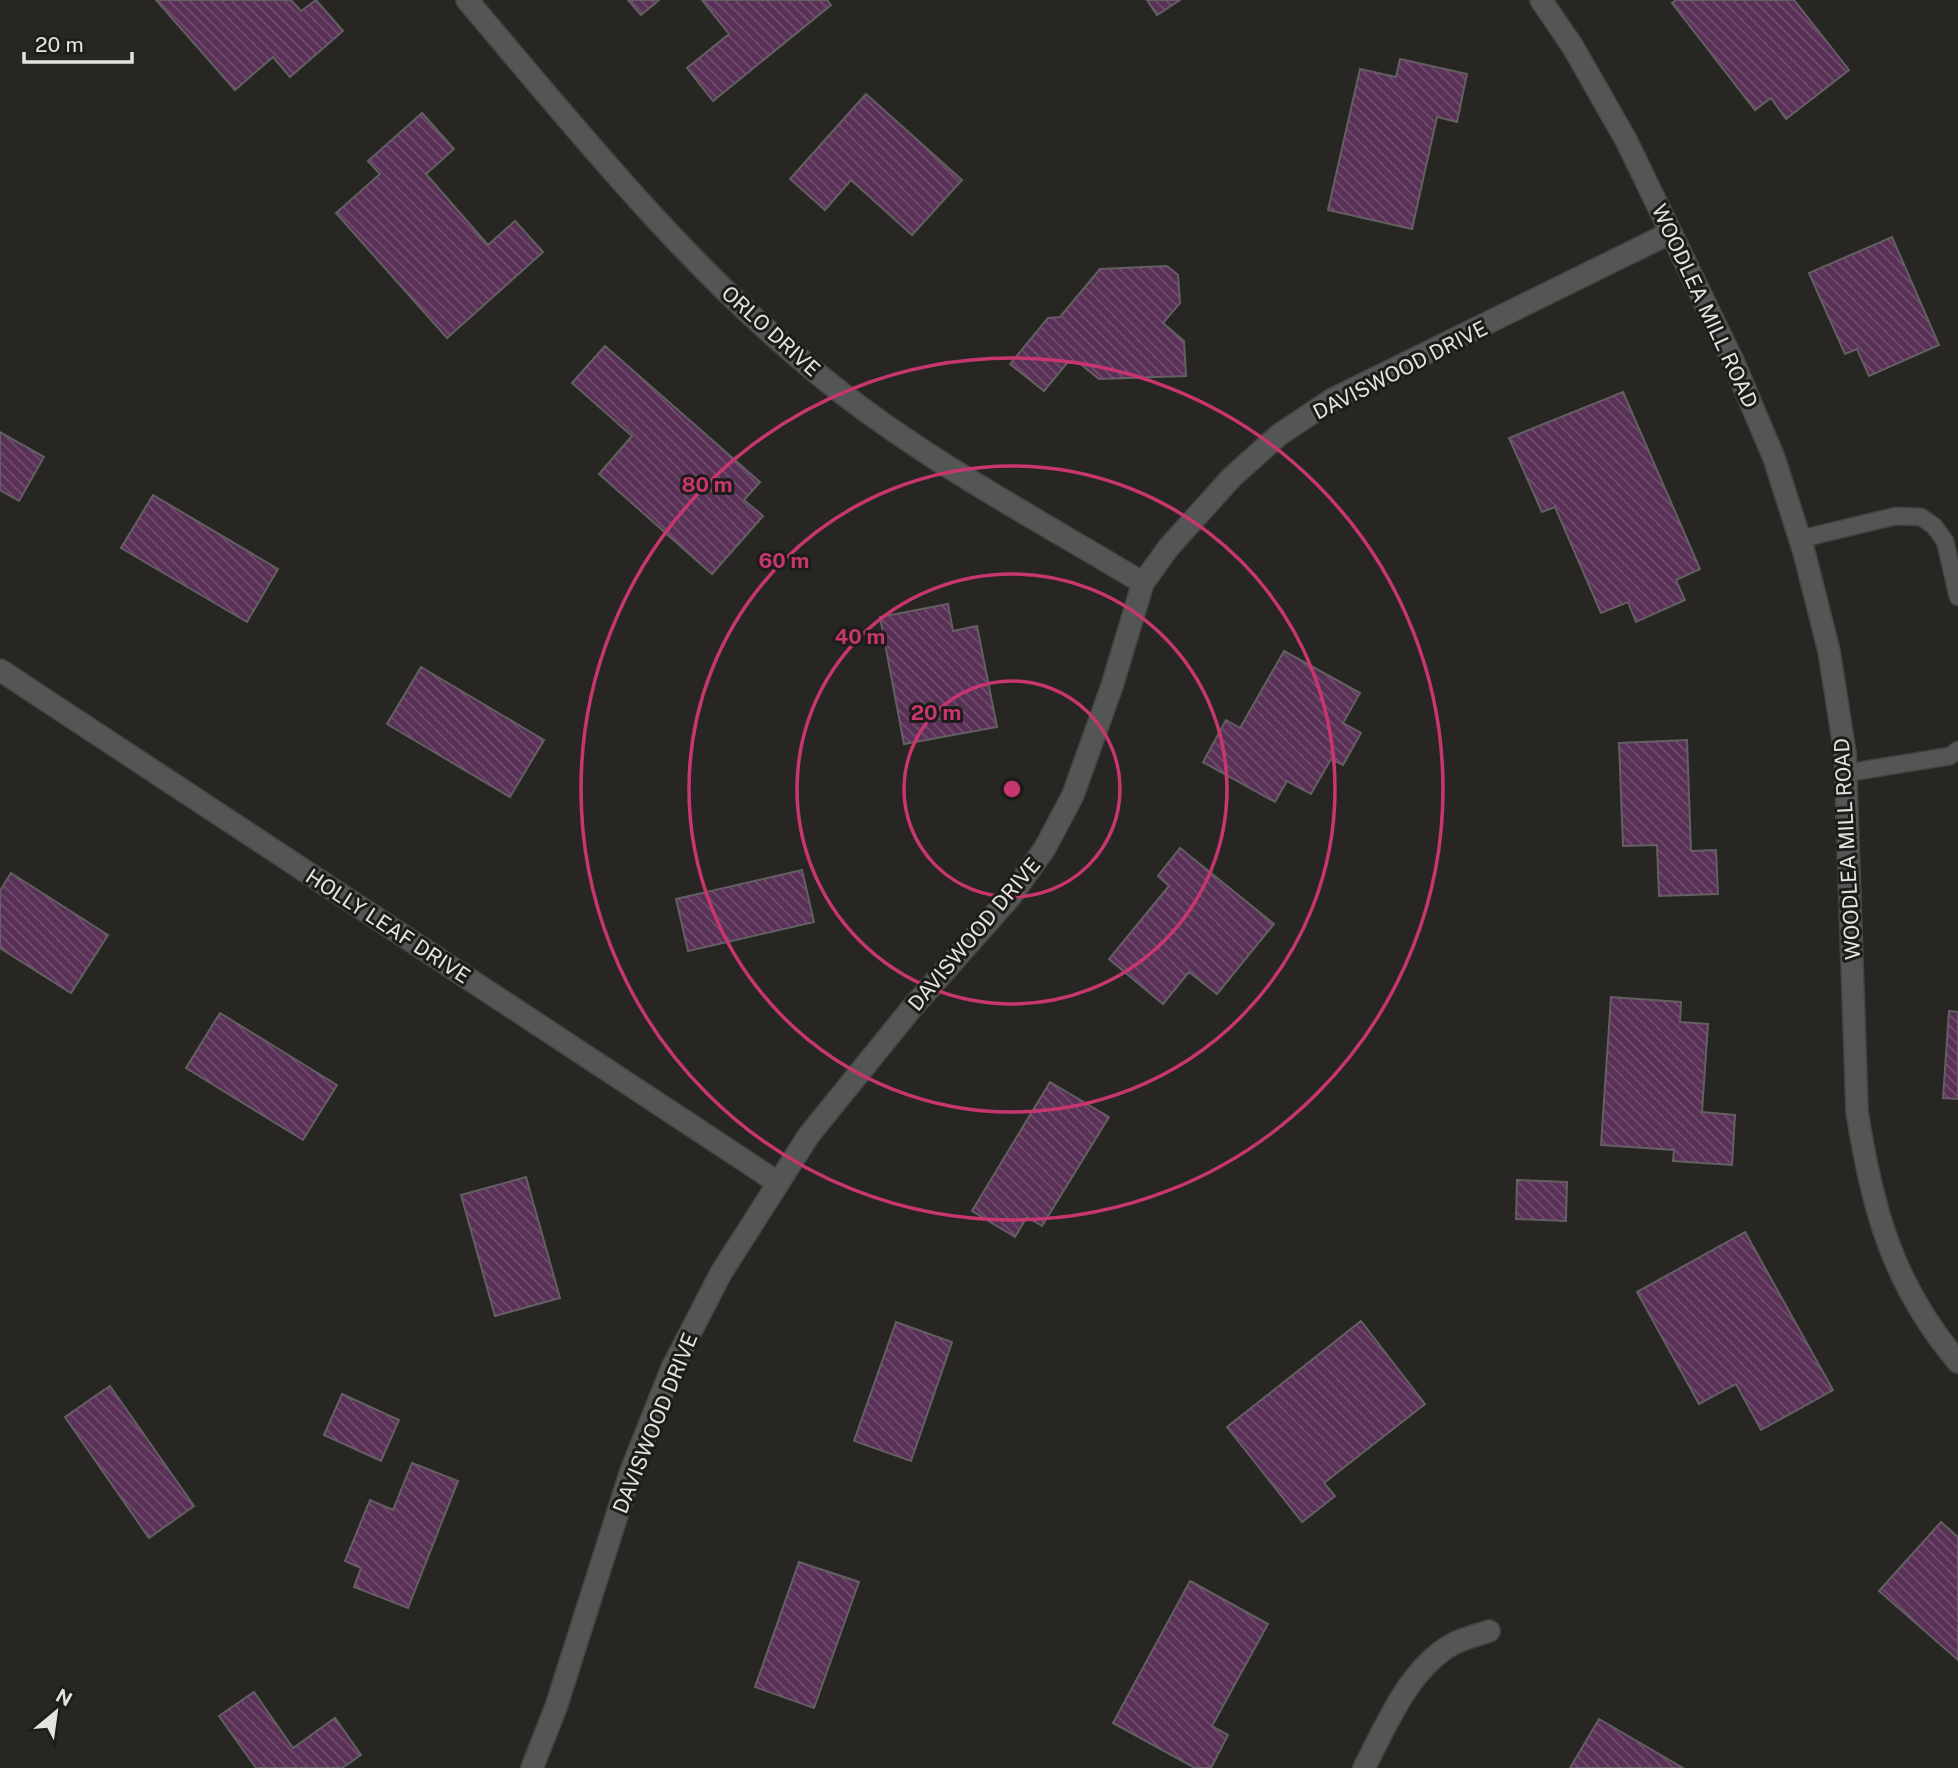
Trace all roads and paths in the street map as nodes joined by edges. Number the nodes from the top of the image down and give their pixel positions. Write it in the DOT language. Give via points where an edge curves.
graph roads {
  1 [pos="467,0"];
  2 [pos="1541,0"];
  3 [pos="1671,233"];
  4 [pos="1800,539"];
  5 [pos="1143,583"];
  6 [pos="1958,597"];
  7 [pos="0,670"];
  8 [pos="1958,750"];
  9 [pos="1846,773"];
  10 [pos="777,1182"];
  11 [pos="1958,1362"];
  12 [pos="1489,1631"];
  13 [pos="531,1768"];
  14 [pos="1364,1768"];
  1 -- 5 [label="street, ORLO DRIVE" via="623,185 721,287 790,350 902,436"];
  2 -- 3 [label="street, WOODLEA MILL ROAD" via="1626,140"];
  3 -- 4 [label="street, WOODLEA MILL ROAD" via="1733,361"];
  3 -- 5 [label="street, DAVISWOOD DRIVE" via="1333,399 1232,477"];
  4 -- 6 [label="lane" via="1896,516 1921,517 1945,541"];
  4 -- 9 [label="street, WOODLEA MILL ROAD" via="1829,651"];
  5 -- 10 [label="street, DAVISWOOD DRIVE" via="1077,783 1045,848 1011,895 911,1009"];
  7 -- 10 [label="street, HOLLY LEAF DRIVE"];
  8 -- 9 [label="lane" via="1950,756"];
  9 -- 11 [label="street, WOODLEA MILL ROAD" via="1857,1111 1866,1166 1884,1237 1905,1283"];
  10 -- 13 [label="street, DAVISWOOD DRIVE" via="721,1273 672,1368 631,1471 556,1707"];
  12 -- 14 [label="street" via="1452,1644 1422,1670"];
}
